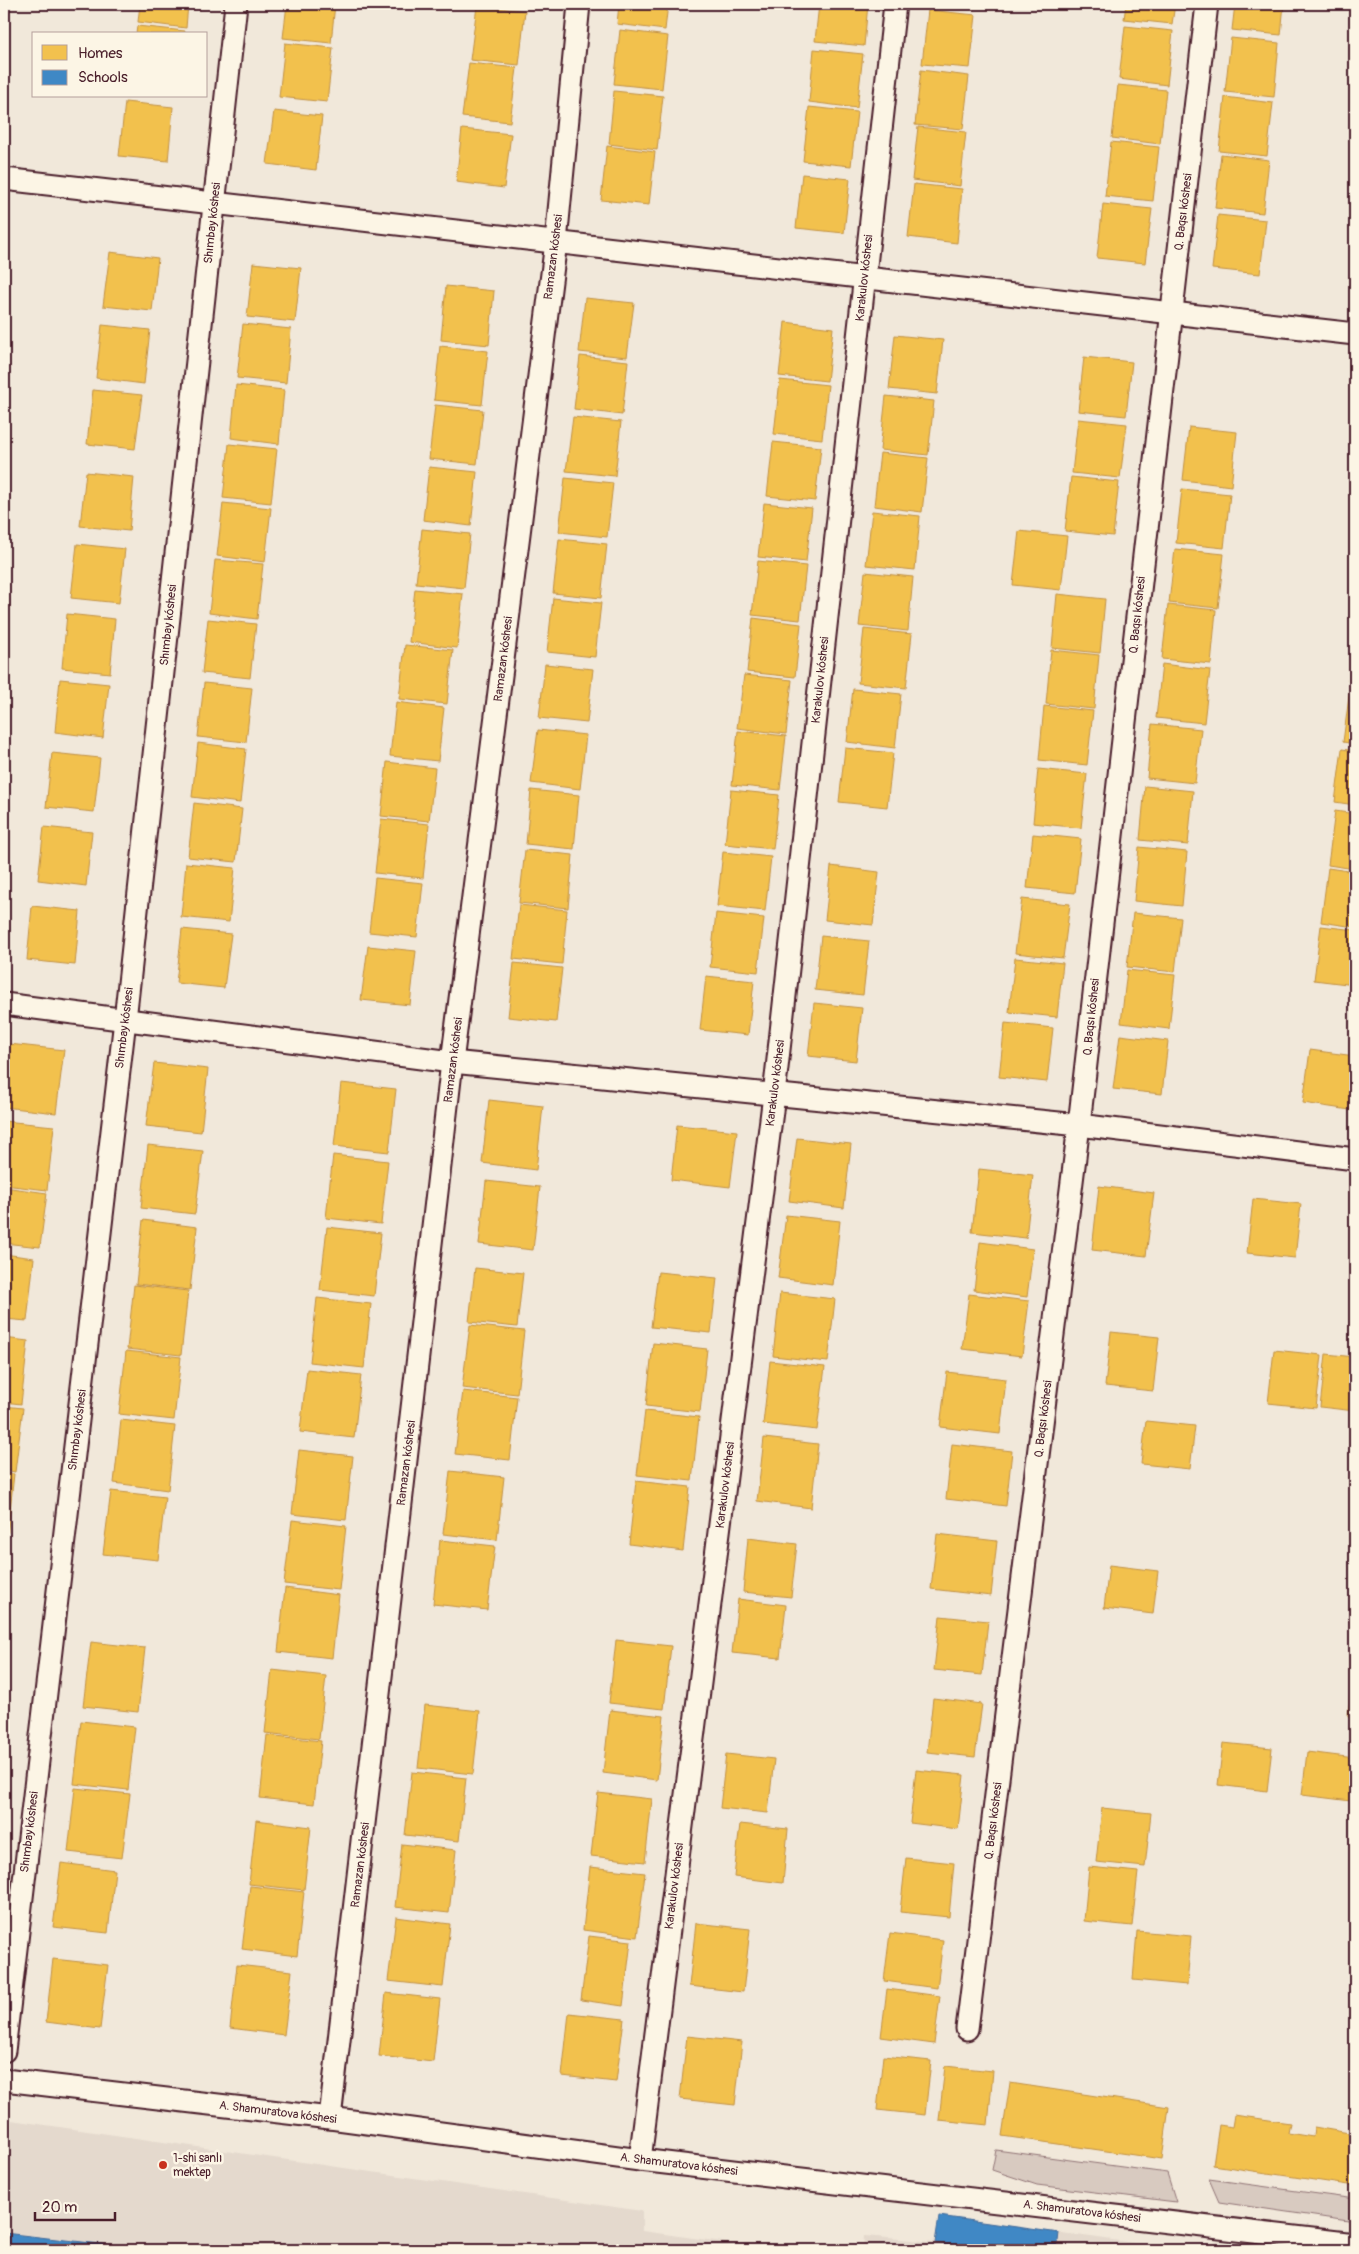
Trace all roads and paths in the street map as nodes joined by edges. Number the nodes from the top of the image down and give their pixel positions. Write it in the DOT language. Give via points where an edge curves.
graph roads {
  1 [pos="236,4"];
  2 [pos="579,4"];
  3 [pos="895,4"];
  4 [pos="1207,4"];
  5 [pos="4,179"];
  6 [pos="215,203"];
  7 [pos="556,242"];
  8 [pos="864,278"];
  9 [pos="1171,313"];
  10 [pos="1355,334"];
  11 [pos="4,1004"];
  12 [pos="125,1020"];
  13 [pos="452,1062"];
  14 [pos="774,1095"];
  15 [pos="1079,1125"];
  16 [pos="1355,1159"];
  17 [pos="967,2029"];
  18 [pos="4,2051"];
  19 [pos="4,2080"];
  20 [pos="330,2118"];
  21 [pos="640,2160"];
  22 [pos="1355,2244"];
  1 -- 6 [label="street, Shımbay kóshesi"];
  2 -- 7 [label="street, Ramazan kóshesi"];
  3 -- 8 [label="street, Karakulov kóshesi"];
  4 -- 9 [label="street, Q. Baqsı kóshesi"];
  5 -- 6 [label="street"];
  6 -- 7 [label="street"];
  6 -- 12 [label="street, Shımbay kóshesi"];
  7 -- 8 [label="street"];
  7 -- 13 [label="street, Ramazan kóshesi"];
  8 -- 9 [label="street"];
  8 -- 14 [label="street, Karakulov kóshesi"];
  9 -- 10 [label="street"];
  9 -- 15 [label="street, Q. Baqsı kóshesi"];
  11 -- 12 [label="street"];
  12 -- 13 [label="street"];
  12 -- 18 [label="street, Shımbay kóshesi"];
  13 -- 14 [label="street"];
  13 -- 20 [label="street, Ramazan kóshesi"];
  14 -- 15 [label="street"];
  14 -- 21 [label="street, Karakulov kóshesi"];
  15 -- 16 [label="street"];
  15 -- 17 [label="street, Q. Baqsı kóshesi"];
  19 -- 20 [label="street, A. Shamuratova kóshesi"];
  20 -- 21 [label="street, A. Shamuratova kóshesi"];
  21 -- 22 [label="street, A. Shamuratova kóshesi"];
}
